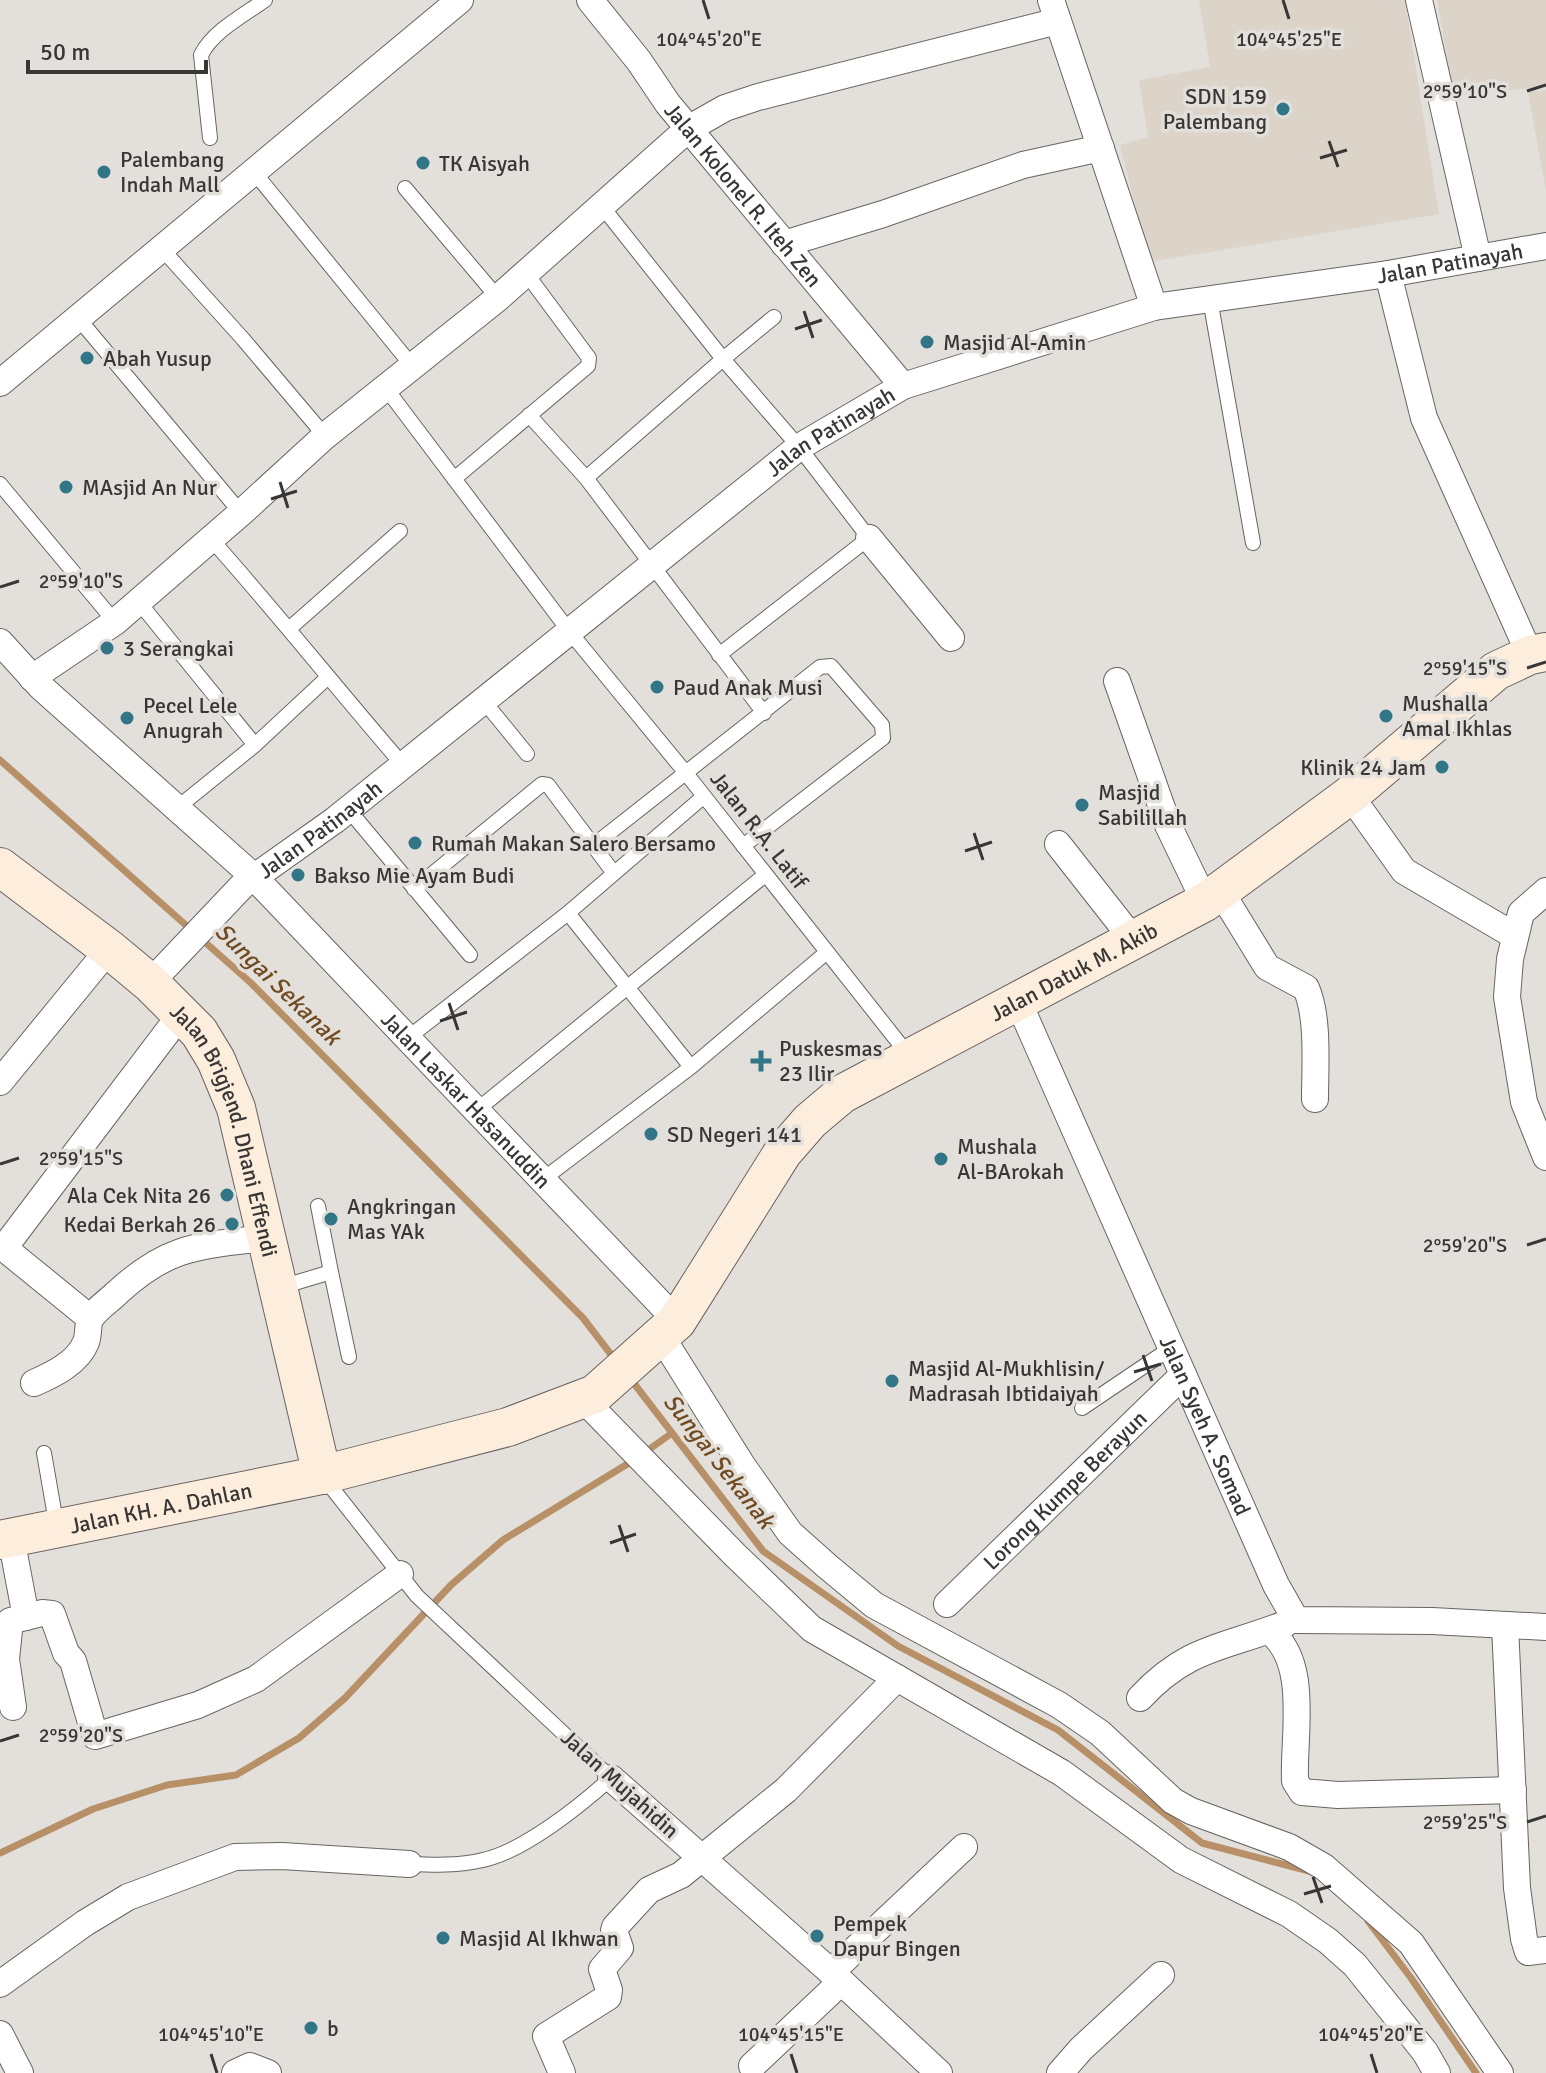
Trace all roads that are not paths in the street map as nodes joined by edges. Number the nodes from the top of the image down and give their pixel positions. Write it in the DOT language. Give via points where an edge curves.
graph roads {
  1 [pos="265,0"];
  2 [pos="460,0"];
  3 [pos="590,0"];
  4 [pos="1419,0"];
  5 [pos="1054,10"];
  6 [pos="688,129"];
  7 [pos="210,138"];
  8 [pos="1101,148"];
  9 [pos="254,172"];
  10 [pos="405,188"];
  11 [pos="601,205"];
  12 [pos="784,244"];
  13 [pos="1546,246"];
  14 [pos="162,249"];
  15 [pos="1478,258"];
  16 [pos="526,273"];
  17 [pos="1388,274"];
  18 [pos="498,298"];
  19 [pos="1210,299"];
  20 [pos="1154,307"];
  21 [pos="774,317"];
  22 [pos="78,318"];
  23 [pos="723,359"];
  24 [pos="413,367"];
  25 [pos="0,383"];
  26 [pos="903,386"];
  27 [pos="385,387"];
  28 [pos="529,415"];
  29 [pos="325,436"];
  30 [pos="799,447"];
  31 [pos="586,478"];
  32 [pos="454,479"];
  33 [pos="0,484"];
  34 [pos="241,513"];
  35 [pos="400,531"];
  36 [pos="869,538"];
  37 [pos="211,539"];
  38 [pos="1253,543"];
  39 [pos="651,567"];
  40 [pos="138,601"];
  41 [pos="115,622"];
  42 [pos="290,628"];
  43 [pos="569,631"];
  44 [pos="951,638"];
  45 [pos="0,642"];
  46 [pos="1538,653"];
  47 [pos="719,655"];
  48 [pos="328,677"];
  49 [pos="32,678"];
  50 [pos="1117,681"];
  51 [pos="483,700"];
  52 [pos="764,713"];
  53 [pos="255,745"];
  54 [pos="527,754"];
  55 [pos="403,765"];
  56 [pos="685,772"];
  57 [pos="1350,795"];
  58 [pos="703,797"];
  59 [pos="177,808"];
  60 [pos="348,809"];
  61 [pos="1058,844"];
  62 [pos="594,845"];
  63 [pos="743,846"];
  64 [pos="613,872"];
  65 [pos="765,875"];
  66 [pos="5,882"];
  67 [pos="248,882"];
  68 [pos="414,889"];
  69 [pos="1546,891"];
  70 [pos="1213,897"];
  71 [pos="568,913"];
  72 [pos="1515,936"];
  73 [pos="1135,942"];
  74 [pos="109,949"];
  75 [pos="827,952"];
  76 [pos="470,955"];
  77 [pos="160,974"];
  78 [pos="627,988"];
  79 [pos="1018,1001"];
  80 [pos="181,1014"];
  81 [pos="409,1037"];
  82 [pos="911,1059"];
  83 [pos="691,1067"];
  84 [pos="0,1082"];
  85 [pos="1315,1099"];
  86 [pos="477,1110"];
  87 [pos="1546,1157"];
  88 [pos="542,1180"];
  89 [pos="318,1206"];
  90 [pos="265,1238"];
  91 [pos="2,1250"];
  92 [pos="331,1272"];
  93 [pos="277,1289"];
  94 [pos="90,1318"];
  95 [pos="664,1333"];
  96 [pos="1171,1348"];
  97 [pos="349,1357"];
  98 [pos="1183,1375"];
  99 [pos="34,1383"];
  100 [pos="589,1396"];
  101 [pos="1082,1408"];
  102 [pos="44,1453"];
  103 [pos="322,1475"];
  104 [pos="57,1528"];
  105 [pos="6,1539"];
  106 [pos="400,1574"];
  107 [pos="947,1604"];
  108 [pos="26,1617"];
  109 [pos="1296,1620"];
  110 [pos="1505,1625"];
  111 [pos="1546,1627"];
  112 [pos="1269,1631"];
  113 [pos="897,1678"];
  114 [pos="1140,1698"];
  115 [pos="13,1707"];
  116 [pos="611,1778"];
  117 [pos="1513,1790"];
  118 [pos="964,1847"];
  119 [pos="703,1858"];
  120 [pos="409,1864"];
  121 [pos="1546,1950"];
  122 [pos="1161,1975"];
  123 [pos="836,1977"];
  124 [pos="0,1984"];
  125 [pos="0,2034"];
  126 [pos="752,2066"];
  127 [pos="20,2073"];
  128 [pos="235,2073"];
  129 [pos="268,2073"];
  130 [pos="562,2073"];
  131 [pos="939,2073"];
  132 [pos="1060,2073"];
  133 [pos="1437,2073"];
  134 [pos="1500,2073"];
  1 -- 7 [label="lane" via="230,24 201,55"];
  2 -- 9 [label="street"];
  3 -- 6 [label="street, Jalan Kolonel R. Iteh Zen"];
  4 -- 15 [label="street"];
  5 -- 6 [label="street" via="758,97"];
  5 -- 8 [label="street"];
  6 -- 11 [label="street"];
  6 -- 12 [label="street, Jalan Kolonel R. Iteh Zen"];
  8 -- 12 [label="street" via="1023,165"];
  8 -- 20 [label="street"];
  9 -- 14 [label="street"];
  9 -- 24 [label="lane"];
  10 -- 18 [label="lane"];
  11 -- 16 [label="street"];
  11 -- 23 [label="lane"];
  12 -- 26 [label="street, Jalan Kolonel R. Iteh Zen"];
  13 -- 15 [label="street, Jalan Patinayah"];
  14 -- 22 [label="street"];
  14 -- 29 [label="lane"];
  15 -- 17 [label="street, Jalan Patinayah"];
  16 -- 18 [label="street"];
  16 -- 28 [label="lane" via="590,362"];
  17 -- 19 [label="street, Jalan Patinayah"];
  17 -- 46 [label="street" via="1424,418"];
  18 -- 24 [label="street"];
  19 -- 20 [label="street, Jalan Patinayah"];
  19 -- 38 [label="lane"];
  20 -- 26 [label="street, Jalan Patinayah"];
  21 -- 23 [label="lane"];
  22 -- 25 [label="street"];
  22 -- 34 [label="lane"];
  23 -- 30 [label="lane"];
  23 -- 31 [label="lane"];
  24 -- 27 [label="street"];
  26 -- 30 [label="street, Jalan Patinayah"];
  27 -- 29 [label="street"];
  27 -- 32 [label="lane, Jalan R.A. Latif"];
  28 -- 31 [label="lane"];
  28 -- 32 [label="lane"];
  29 -- 34 [label="street"];
  30 -- 36 [label="lane"];
  30 -- 39 [label="street, Jalan Patinayah"];
  31 -- 39 [label="lane"];
  32 -- 43 [label="lane, Jalan R.A. Latif"];
  33 -- 41 [label="lane"];
  34 -- 37 [label="street"];
  35 -- 42 [label="lane"];
  36 -- 44 [label="street"];
  36 -- 47 [label="lane"];
  37 -- 40 [label="street"];
  37 -- 42 [label="lane"];
  39 -- 43 [label="street, Jalan Patinayah"];
  39 -- 47 [label="lane"];
  40 -- 41 [label="street"];
  40 -- 53 [label="lane"];
  41 -- 49 [label="street"];
  42 -- 48 [label="lane"];
  43 -- 51 [label="street, Jalan Patinayah"];
  43 -- 56 [label="lane, Jalan R.A. Latif"];
  45 -- 49 [label="street, Jalan Laskar Hasanuddin"];
  46 -- 57 [label="street, Jalan Datuk M. Akib" via="1496,671"];
  47 -- 52 [label="lane"];
  48 -- 53 [label="lane"];
  48 -- 55 [label="lane"];
  49 -- 59 [label="street, Jalan Laskar Hasanuddin"];
  50 -- 70 [label="street" via="1168,825"];
  51 -- 54 [label="lane"];
  51 -- 55 [label="street, Jalan Patinayah"];
  52 -- 56 [label="lane"];
  52 -- 63 [label="lane" via="828,665 884,733"];
  53 -- 59 [label="lane"];
  55 -- 60 [label="street, Jalan Patinayah"];
  56 -- 58 [label="lane, Jalan R.A. Latif"];
  56 -- 62 [label="lane"];
  57 -- 70 [label="street, Jalan Datuk M. Akib"];
  57 -- 72 [label="street" via="1404,871"];
  58 -- 63 [label="lane, Jalan R.A. Latif"];
  58 -- 64 [label="lane"];
  59 -- 67 [label="street, Jalan Laskar Hasanuddin"];
  60 -- 67 [label="street, Jalan Patinayah"];
  60 -- 68 [label="lane"];
  61 -- 73 [label="street"];
  62 -- 64 [label="lane"];
  62 -- 68 [label="lane" via="542,784"];
  63 -- 65 [label="lane, Jalan R.A. Latif"];
  64 -- 71 [label="lane"];
  65 -- 75 [label="lane, Jalan R.A. Latif"];
  65 -- 78 [label="lane"];
  66 -- 74 [label="street, Jalan Brigjend. Dhani Effendi"];
  67 -- 77 [label="street, Jalan Patinayah"];
  67 -- 81 [label="street, Jalan Laskar Hasanuddin"];
  68 -- 76 [label="lane"];
  69 -- 72 [label="street" via="1521,913"];
  70 -- 73 [label="street, Jalan Datuk M. Akib"];
  70 -- 85 [label="street" via="1267,967 1306,988"];
  71 -- 78 [label="lane"];
  71 -- 81 [label="lane"];
  72 -- 87 [label="street" via="1507,997 1524,1102"];
  73 -- 79 [label="street, Jalan Datuk M. Akib"];
  74 -- 77 [label="street, Jalan Brigjend. Dhani Effendi"];
  74 -- 84 [label="street"];
  75 -- 82 [label="lane, Jalan R.A. Latif"];
  75 -- 83 [label="lane"];
  77 -- 80 [label="street, Jalan Brigjend. Dhani Effendi"];
  78 -- 83 [label="lane"];
  78 -- 86 [label="lane"];
  79 -- 82 [label="street, Jalan Datuk M. Akib"];
  79 -- 96 [label="street, Jalan Syeh A. Somad"];
  80 -- 90 [label="street, Jalan Brigjend. Dhani Effendi" via="216,1060 236,1108"];
  80 -- 91 [label="street"];
  81 -- 86 [label="street, Jalan Laskar Hasanuddin"];
  82 -- 95 [label="street, Jalan Datuk M. Akib" via="842,1094 810,1121 783,1152"];
  83 -- 88 [label="lane"];
  86 -- 88 [label="street, Jalan Laskar Hasanuddin"];
  88 -- 95 [label="street, Jalan Laskar Hasanuddin"];
  89 -- 92 [label="lane"];
  90 -- 93 [label="street, Jalan Brigjend. Dhani Effendi"];
  90 -- 94 [label="street" via="174,1253 143,1269"];
  91 -- 94 [label="street"];
  92 -- 93 [label="lane"];
  92 -- 97 [label="lane"];
  93 -- 103 [label="street, Jalan Brigjend. Dhani Effendi"];
  94 -- 99 [label="street" via="86,1343 76,1355"];
  95 -- 100 [label="street, Jalan Datuk M. Akib"];
  95 -- 134 [label="street, Jalan Laskar Hasanuddin" via="742,1465 790,1533 827,1566 874,1605 1059,1705 1100,1733 1173,1801 1289,1847 1324,1867 1411,1943"];
  96 -- 98 [label="street, Jalan Syeh A. Somad"];
  96 -- 101 [label="lane"];
  98 -- 107 [label="street, Lorong Kumpe Berayun"];
  98 -- 109 [label="street, Jalan Syeh A. Somad"];
  100 -- 103 [label="street, Jalan KH. A. Dahlan" via="508,1427"];
  100 -- 113 [label="street" via="734,1554 812,1629"];
  102 -- 104 [label="lane"];
  103 -- 104 [label="street, Jalan KH. A. Dahlan"];
  103 -- 106 [label="lane, Jalan Mujahidin"];
  104 -- 105 [label="street, Jalan KH. A. Dahlan"];
  105 -- 108 [label="street"];
  106 -- 108 [label="street" via="256,1679 198,1705 95,1736 73,1661 52,1614"];
  106 -- 116 [label="lane, Jalan Mujahidin" via="450,1629"];
  108 -- 115 [label="street" via="10,1621 6,1659"];
  109 -- 110 [label="street"];
  109 -- 112 [label="street"];
  110 -- 111 [label="street"];
  110 -- 117 [label="street"];
  112 -- 114 [label="street" via="1178,1664"];
  112 -- 117 [label="street" via="1281,1640 1291,1662 1295,1781 1302,1792"];
  113 -- 119 [label="street" via="786,1790"];
  113 -- 133 [label="street" via="1062,1773 1181,1860 1289,1914 1328,1941 1355,1965"];
  116 -- 119 [label="street, Jalan Mujahidin"];
  116 -- 120 [label="lane" via="582,1804 499,1855 447,1866"];
  117 -- 121 [label="street" via="1524,1939 1528,1952"];
  118 -- 123 [label="street"];
  119 -- 123 [label="street, Jalan Mujahidin"];
  119 -- 130 [label="street" via="649,1890 614,1928 619,1950 602,1969 608,1997 547,2034"];
  120 -- 124 [label="street" via="235,1857 128,1897"];
  122 -- 132 [label="street"];
  123 -- 126 [label="street"];
  123 -- 131 [label="street, Jalan Mujahidin"];
  125 -- 127 [label="street"];
  128 -- 129 [label="street" via="250,2066"];
}
